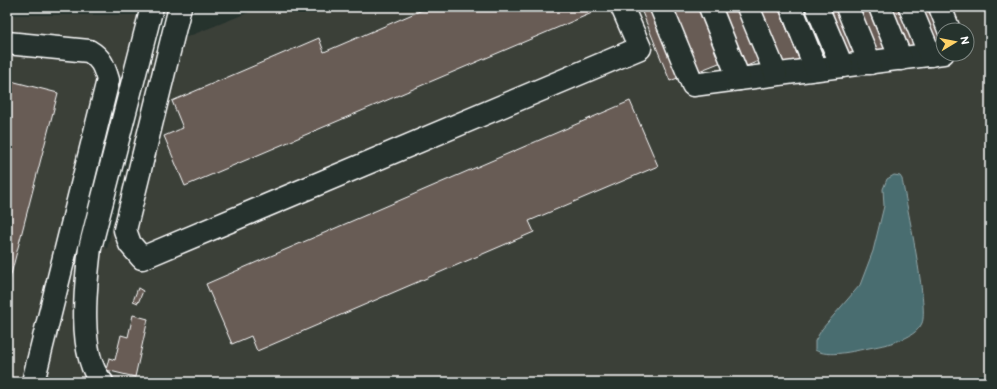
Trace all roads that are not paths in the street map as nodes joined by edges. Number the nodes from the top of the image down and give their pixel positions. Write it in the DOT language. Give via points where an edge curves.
graph roads {
  1 [pos="152,7"];
  2 [pos="180,7"];
  3 [pos="622,7"];
  4 [pos="661,7"];
  5 [pos="710,7"];
  6 [pos="748,7"];
  7 [pos="791,7"];
  8 [pos="817,7"];
  9 [pos="848,7"];
  10 [pos="880,7"];
  11 [pos="910,7"];
  12 [pos="940,7"];
  13 [pos="946,22"];
  14 [pos="7,43"];
  15 [pos="935,51"];
  16 [pos="935,54"];
  17 [pos="901,59"];
  18 [pos="870,63"];
  19 [pos="842,66"];
  20 [pos="816,69"];
  21 [pos="776,74"];
  22 [pos="739,79"];
  23 [pos="33,382"];
  24 [pos="102,382"];
  1 -- 24 [label="lane" via="90,248 86,283 86,341 92,364"];
  2 -- 3 [label="lane" via="125,230 130,244 142,258 640,48"];
  4 -- 22 [label="lane" via="693,85"];
  5 -- 22 [label="lane"];
  6 -- 21 [label="lane"];
  7 -- 20 [label="lane"];
  8 -- 19 [label="lane"];
  9 -- 18 [label="lane"];
  10 -- 17 [label="lane"];
  11 -- 15 [label="lane"];
  12 -- 13 [label="lane"];
  14 -- 23 [label="lane" via="89,51 98,56 108,80"];
  16 -- 17 [label="lane"];
  17 -- 18 [label="lane"];
  18 -- 19 [label="lane"];
  19 -- 20 [label="lane"];
  20 -- 21 [label="lane"];
  21 -- 22 [label="lane"];
}
